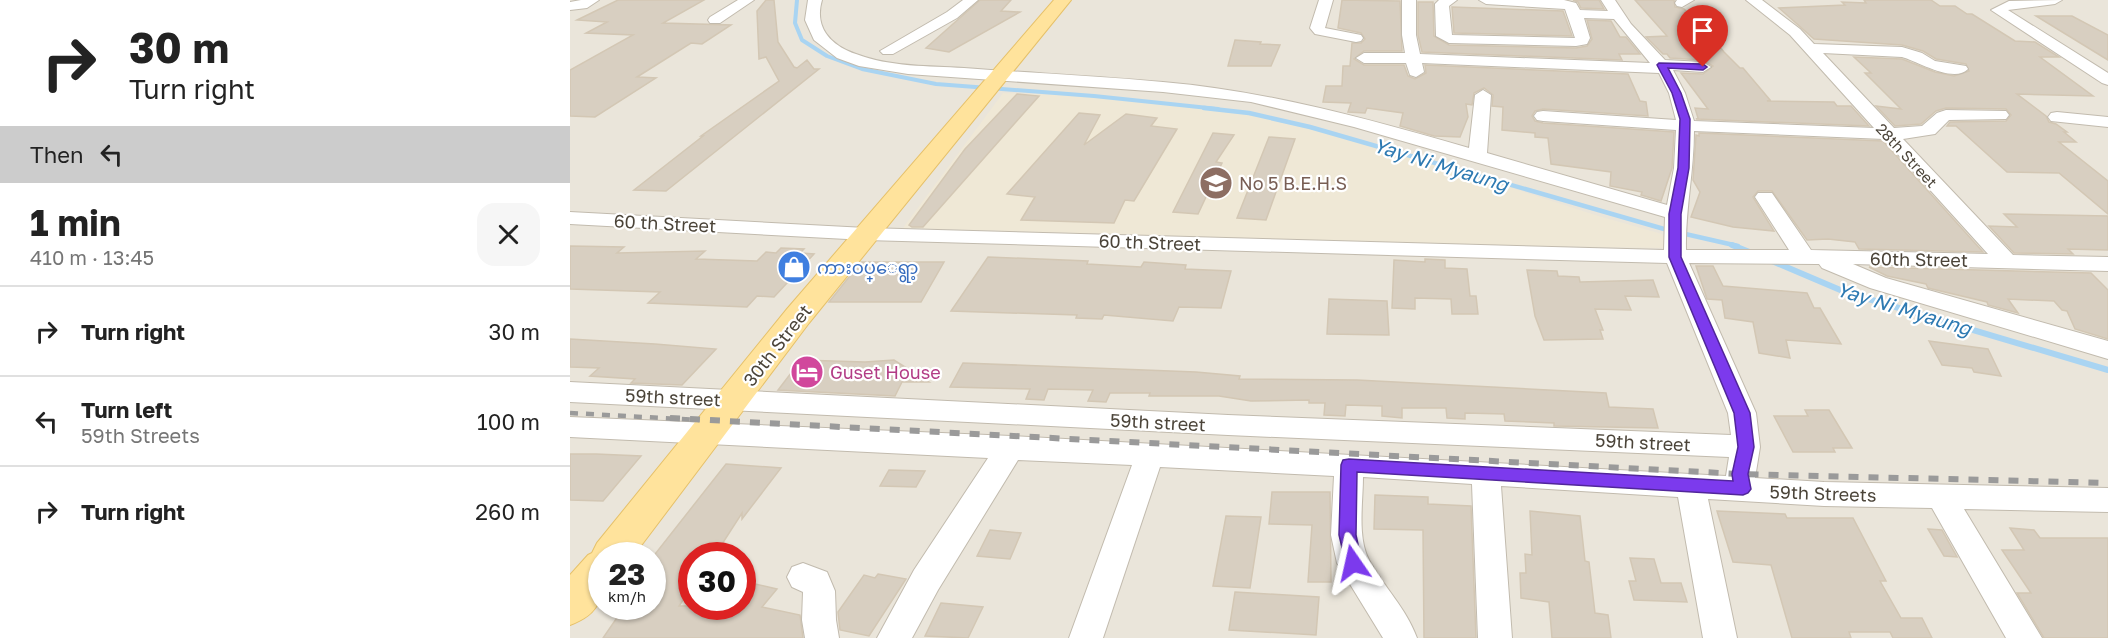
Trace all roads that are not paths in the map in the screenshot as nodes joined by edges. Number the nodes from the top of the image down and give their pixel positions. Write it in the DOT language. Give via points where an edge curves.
graph roads {
  1 [pos="592,0"];
  2 [pos="747,0"];
  3 [pos="815,0"];
  4 [pos="971,0"];
  5 [pos="1063,0"];
  6 [pos="1326,0"];
  7 [pos="1408,0"];
  8 [pos="1450,0"];
  9 [pos="1486,0"];
  10 [pos="1608,0"];
  11 [pos="1752,0"];
  12 [pos="2055,0"];
  13 [pos="570,6"];
  14 [pos="1575,14"];
  15 [pos="1618,15"];
  16 [pos="715,20"];
  17 [pos="1356,38"];
  18 [pos="1809,48"];
  19 [pos="888,51"];
  20 [pos="1364,58"];
  21 [pos="1413,58"];
  22 [pos="1663,67"];
  23 [pos="1703,67"];
  24 [pos="1960,69"];
  25 [pos="1550,79"];
  26 [pos="2108,80"];
  27 [pos="994,82"];
  28 [pos="1483,95"];
  29 [pos="2000,115"];
  30 [pos="1543,116"];
  31 [pos="2057,117"];
  32 [pos="2108,122"];
  33 [pos="1685,126"];
  34 [pos="1886,133"];
  35 [pos="1478,155"];
  36 [pos="1765,197"];
  37 [pos="570,218"];
  38 [pos="866,234"];
  39 [pos="1675,234"];
  40 [pos="1811,257"];
  41 [pos="1731,258"];
  42 [pos="2006,261"];
  43 [pos="2108,264"];
  44 [pos="2108,350"];
  45 [pos="570,392"];
  46 [pos="735,399"];
  47 [pos="570,427"];
  48 [pos="708,433"];
  49 [pos="1011,447"];
  50 [pos="1746,447"];
  51 [pos="1150,455"];
  52 [pos="1349,465"];
  53 [pos="1486,473"];
  54 [pos="1691,487"];
  55 [pos="1743,489"];
  56 [pos="1940,496"];
  57 [pos="2108,500"];
  58 [pos="621,542"];
  59 [pos="803,577"];
  60 [pos="588,584"];
  61 [pos="571,604"];
  62 [pos="822,638"];
  63 [pos="894,638"];
  64 [pos="1086,638"];
  65 [pos="1400,638"];
  66 [pos="1496,638"];
  67 [pos="1719,638"];
  68 [pos="2025,638"];
  1 -- 13 [label="street"];
  2 -- 16 [label="street"];
  3 -- 27 [label="street" via="813,26 824,44 850,58"];
  4 -- 19 [label="street"];
  5 -- 27 [label="main road, 30th Street"];
  6 -- 17 [label="street" via="1317,28"];
  7 -- 21 [label="street"];
  8 -- 14 [label="street" via="1442,4 1443,36 1449,39 1582,41"];
  9 -- 14 [label="street" via="1564,3"];
  10 -- 15 [label="street"];
  11 -- 18 [label="street, 28th Street"];
  12 -- 26 [label="street" via="2009,5 1998,10"];
  14 -- 15 [label="street"];
  15 -- 22 [label="street"];
  18 -- 24 [label="street" via="1902,52 1936,66"];
  18 -- 34 [label="street, 28th Street"];
  20 -- 21 [label="street"];
  21 -- 22 [label="street"];
  21 -- 25 [label="street" via="1415,71 1423,74"];
  22 -- 23 [label="street"];
  22 -- 33 [label="street" via="1677,93"];
  27 -- 35 [label="street" via="1185,89 1266,100"];
  27 -- 38 [label="main road, 30th Street"];
  28 -- 35 [label="street"];
  29 -- 34 [label="street" via="1946,115 1927,131"];
  30 -- 33 [label="street"];
  31 -- 32 [label="street"];
  33 -- 34 [label="street"];
  33 -- 39 [label="street"];
  34 -- 42 [label="street, 28th Street"];
  35 -- 39 [label="street"];
  36 -- 40 [label="street"];
  37 -- 38 [label="street, 60 th Street"];
  38 -- 39 [label="street, 60 th Street"];
  38 -- 46 [label="main road, 30th Street"];
  39 -- 41 [label="street, 60 th Street"];
  39 -- 50 [label="street" via="1742,413"];
  40 -- 41 [label="street, 60th Street"];
  40 -- 42 [label="street, 60th Street"];
  40 -- 44 [label="street" via="1878,283"];
  42 -- 43 [label="street, 60th Street"];
  45 -- 46 [label="street, 59th street"];
  46 -- 48 [label="main road, 30th Street"];
  46 -- 50 [label="street, 59th street"];
  47 -- 48 [label="street, 59th Streets"];
  48 -- 49 [label="street, 59th Streets"];
  48 -- 58 [label="main road, 30th Street"];
  49 -- 51 [label="street, 59th Streets"];
  49 -- 63 [label="street" via="926,580"];
  50 -- 55 [label="street" via="1740,474"];
  51 -- 52 [label="street, 59th Streets"];
  51 -- 64 [label="street"];
  52 -- 53 [label="street, 59th Streets"];
  52 -- 65 [label="street" via="1347,535 1353,563"];
  53 -- 54 [label="street, 59th Streets"];
  53 -- 66 [label="street"];
  54 -- 55 [label="street, 59th Streets"];
  54 -- 67 [label="street"];
  55 -- 56 [label="street, 59th Streets"];
  56 -- 57 [label="street, 59th Streets"];
  56 -- 68 [label="street"];
  59 -- 62 [label="street" via="815,582 819,591"];
  60 -- 61 [label="main road"];
}
